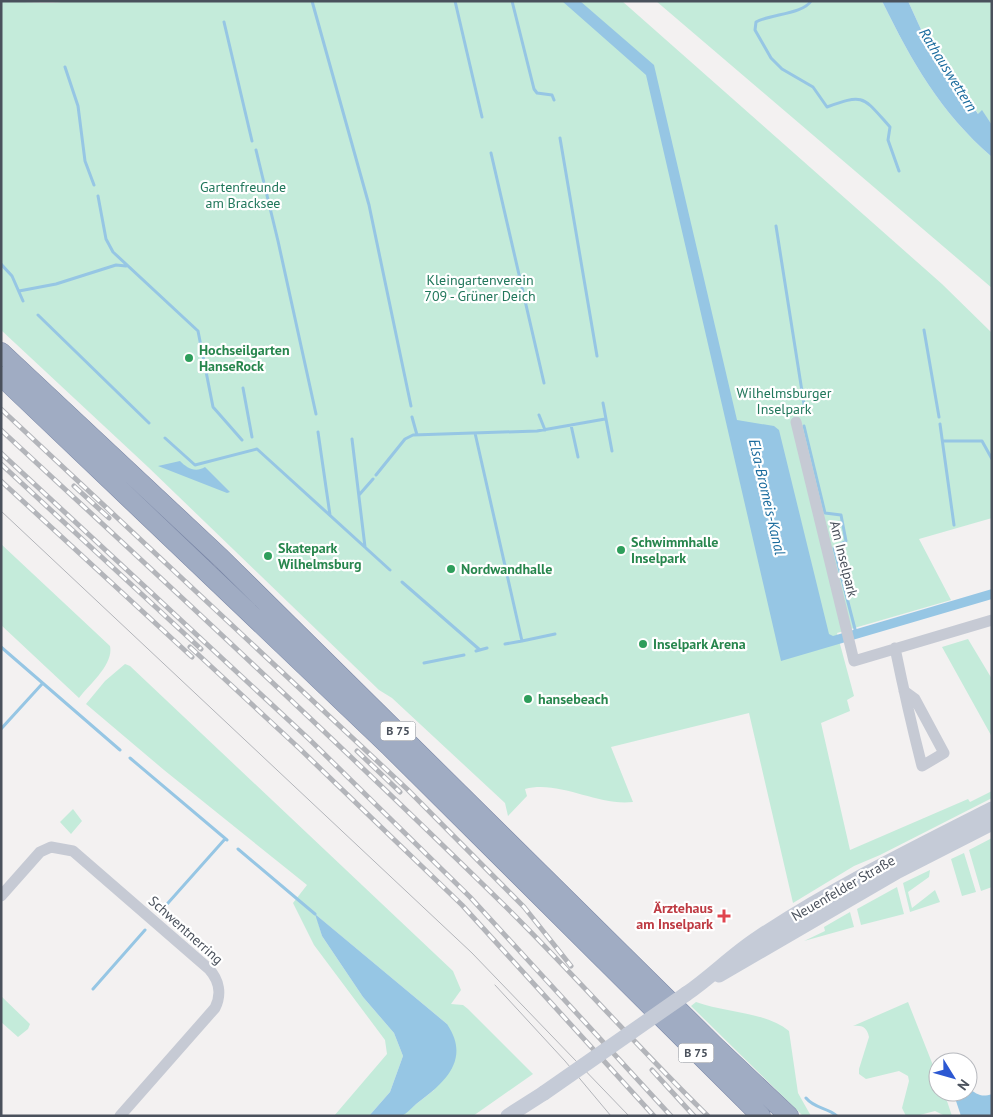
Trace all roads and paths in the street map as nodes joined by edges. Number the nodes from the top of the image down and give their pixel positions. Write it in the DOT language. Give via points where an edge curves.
graph roads {
  1 [pos="1,352"];
  2 [pos="1,376"];
  3 [pos="796,422"];
  4 [pos="992,620"];
  5 [pos="895,648"];
  6 [pos="904,691"];
  7 [pos="992,809"];
  8 [pos="992,823"];
  9 [pos="1,896"];
  10 [pos="704,982"];
  11 [pos="120,1116"];
  12 [pos="508,1116"];
  13 [pos="761,1116"];
  14 [pos="789,1116"];
  1 -- 14 [label="highway, B 75" via="221,558"];
  2 -- 13 [label="highway, B 75" via="374,732"];
  3 -- 5 [label="street, Am Inselpark" via="854,661"];
  4 -- 5 [label="street, Am Inselpark"];
  5 -- 6 [label="street"];
  6 -- 6 [label="street" via="906,700 922,766 944,753 915,699"];
  7 -- 10 [label="main road, Neuenfelder Straße" via="895,858 776,927 734,954"];
  8 -- 10 [label="main road, Neuenfelder Straße" via="898,870 742,963"];
  9 -- 11 [label="street, Schwentnerring" via="40,852 51,847 73,851 216,978 219,994 215,1008"];
  10 -- 12 [label="main road, Neuenfelder Straße, bridge"];
}
